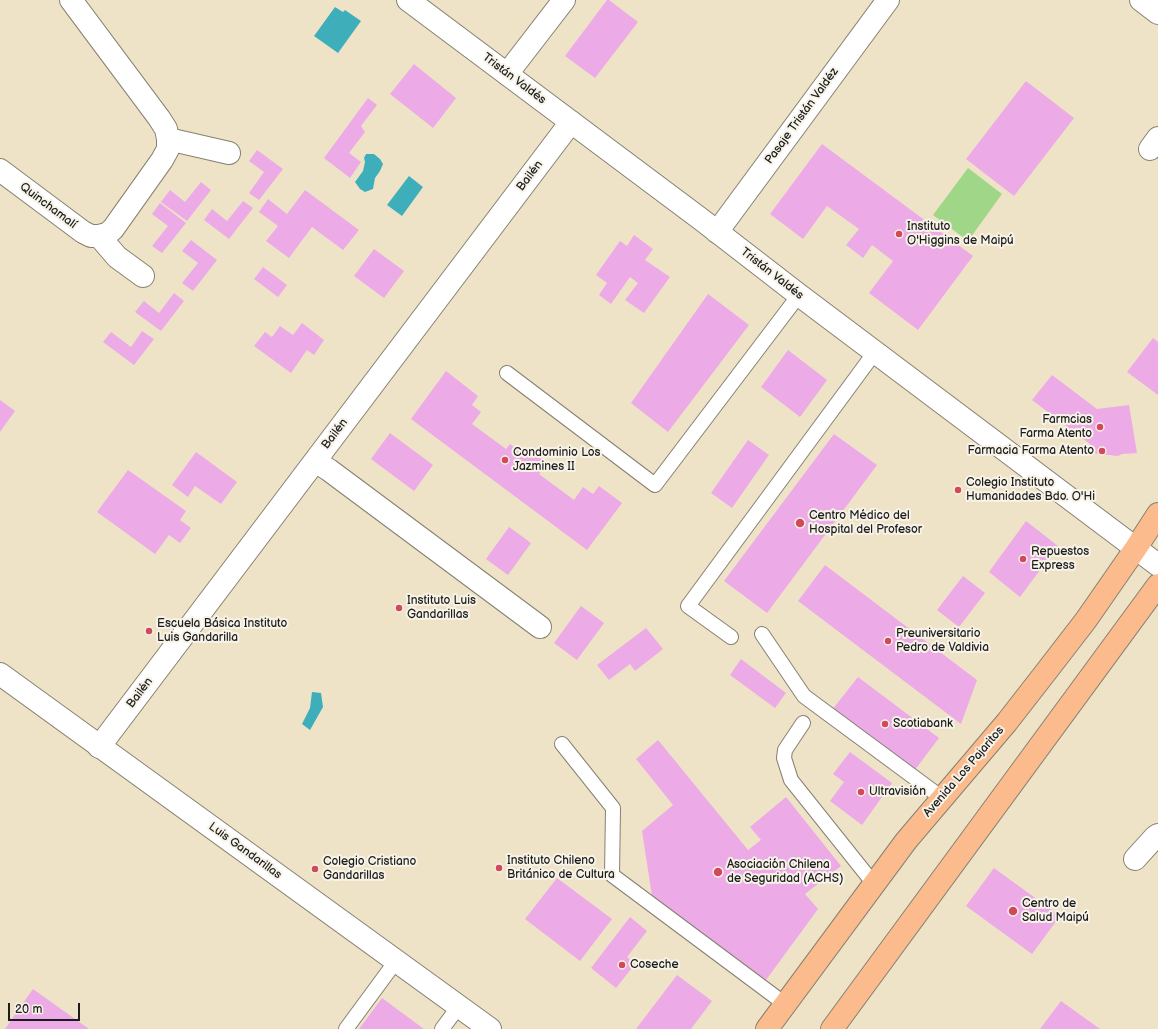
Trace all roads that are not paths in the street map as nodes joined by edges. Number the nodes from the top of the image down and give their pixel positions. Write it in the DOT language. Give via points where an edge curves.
graph roads {
  1 [pos="71,0"];
  2 [pos="408,0"];
  3 [pos="564,0"];
  4 [pos="888,0"];
  5 [pos="1141,0"];
  6 [pos="1158,13"];
  7 [pos="507,74"];
  8 [pos="571,122"];
  9 [pos="168,139"];
  10 [pos="229,153"];
  11 [pos="0,170"];
  12 [pos="717,232"];
  13 [pos="99,236"];
  14 [pos="143,276"];
  15 [pos="799,295"];
  16 [pos="875,352"];
  17 [pos="507,373"];
  18 [pos="315,461"];
  19 [pos="1158,514"];
  20 [pos="1136,548"];
  21 [pos="1158,564"];
  22 [pos="1158,585"];
  23 [pos="540,627"];
  24 [pos="762,634"];
  25 [pos="731,637"];
  26 [pos="0,674"];
  27 [pos="803,723"];
  28 [pos="562,744"];
  29 [pos="100,747"];
  30 [pos="942,798"];
  31 [pos="1158,835"];
  32 [pos="1136,859"];
  33 [pos="874,884"];
  34 [pos="396,961"];
  35 [pos="785,1004"];
  36 [pos="458,1006"];
  37 [pos="346,1029"];
  38 [pos="442,1029"];
  39 [pos="490,1029"];
  40 [pos="767,1029"];
  41 [pos="832,1029"];
  1 -- 9 [label="street" via="159,118 166,129"];
  2 -- 7 [label="street, Tristán Valdés"];
  3 -- 7 [label="street"];
  4 -- 12 [label="street, Pasaje Tristán Valdéz"];
  5 -- 6 [label="street"];
  7 -- 8 [label="street, Tristán Valdés"];
  8 -- 12 [label="street, Tristán Valdés"];
  8 -- 18 [label="street, Bailén"];
  9 -- 10 [label="street"];
  9 -- 13 [label="street" via="168,149 162,160 113,229"];
  11 -- 13 [label="street, Quinchamalí" via="83,232 90,236"];
  12 -- 15 [label="street, Tristán Valdés"];
  13 -- 14 [label="street" via="117,257"];
  15 -- 16 [label="street, Tristán Valdés"];
  15 -- 17 [label="lane" via="655,485"];
  16 -- 20 [label="street, Tristán Valdés"];
  16 -- 25 [label="lane" via="688,606"];
  18 -- 23 [label="street"];
  18 -- 29 [label="street, Bailén"];
  19 -- 20 [label="main road, Avenida Los Pajaritos"];
  20 -- 21 [label="street, Tristán Valdés"];
  20 -- 30 [label="main road, Avenida Los Pajaritos" via="1049,668"];
  22 -- 41 [label="main road"];
  24 -- 30 [label="lane" via="804,696"];
  26 -- 29 [label="street, Luis Gandarillas"];
  27 -- 33 [label="lane" via="785,750 784,758 791,780"];
  28 -- 35 [label="lane" via="613,808 612,875"];
  29 -- 34 [label="street, Luis Gandarillas"];
  30 -- 33 [label="main road, Avenida Los Pajaritos"];
  31 -- 32 [label="street"];
  33 -- 35 [label="main road, Avenida Los Pajaritos"];
  34 -- 36 [label="street, Luis Gandarillas"];
  34 -- 37 [label="lane"];
  35 -- 40 [label="main road, Avenida Los Pajaritos"];
  36 -- 38 [label="lane"];
  36 -- 39 [label="street, Luis Gandarillas"];
}
